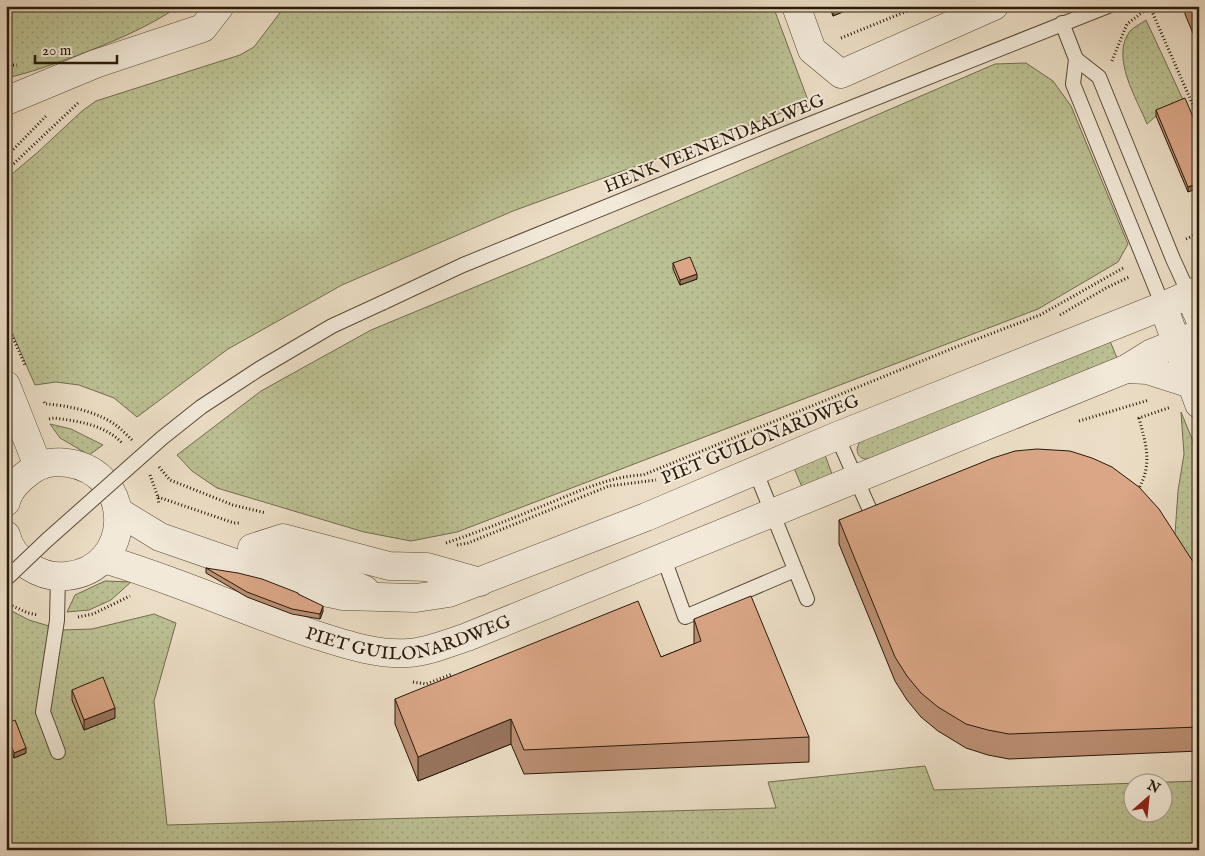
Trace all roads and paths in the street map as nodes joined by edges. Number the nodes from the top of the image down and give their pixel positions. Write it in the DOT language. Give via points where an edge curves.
graph roads {
  1 [pos="220,6"];
  2 [pos="796,6"];
  3 [pos="920,6"];
  4 [pos="994,6"];
  5 [pos="1108,6"];
  6 [pos="1150,6"];
  7 [pos="1062,23"];
  8 [pos="836,40"];
  9 [pos="1076,59"];
  10 [pos="6,101"];
  11 [pos="80,102"];
  12 [pos="1199,119"];
  13 [pos="6,171"];
  14 [pos="1199,233"];
  15 [pos="1168,246"];
  16 [pos="1146,262"];
  17 [pos="1195,300"];
  18 [pos="1163,306"];
  19 [pos="1059,316"];
  20 [pos="6,322"];
  21 [pos="1188,339"];
  22 [pos="26,367"];
  23 [pos="1126,369"];
  24 [pos="6,385"];
  25 [pos="1196,395"];
  26 [pos="42,399"];
  27 [pos="837,436"];
  28 [pos="134,442"];
  29 [pos="38,466"];
  30 [pos="158,466"];
  31 [pos="755,470"];
  32 [pos="857,478"];
  33 [pos="659,480"];
  34 [pos="1135,496"];
  35 [pos="158,497"];
  36 [pos="6,502"];
  37 [pos="119,512"];
  38 [pos="772,513"];
  39 [pos="271,515"];
  40 [pos="873,517"];
  41 [pos="247,535"];
  42 [pos="7,539"];
  43 [pos="443,544"];
  44 [pos="448,547"];
  45 [pos="219,556"];
  46 [pos="663,556"];
  47 [pos="104,559"];
  48 [pos="795,570"];
  49 [pos="58,577"];
  50 [pos="6,579"];
  51 [pos="480,582"];
  52 [pos="377,597"];
  53 [pos="807,599"];
  54 [pos="58,752"];
  1 -- 10 [label="street" via="203,28 95,64"];
  2 -- 4 [label="street" via="812,50 841,74"];
  3 -- 8 [label="path"];
  5 -- 7 [label="lane, HENK VEENENDAALWEG"];
  6 -- 12 [label="path"];
  7 -- 9 [label="lane"];
  7 -- 50 [label="lane, HENK VEENENDAALWEG, bridge" via="464,265 332,326 201,407 162,438"];
  9 -- 15 [label="lane" via="1099,77"];
  9 -- 16 [label="lane" via="1073,84"];
  11 -- 13 [label="path"];
  14 -- 15 [label="path"];
  15 -- 17 [label="lane"];
  16 -- 18 [label="lane"];
  16 -- 19 [label="path"];
  16 -- 43 [label="path" via="1040,315 643,475 625,475"];
  17 -- 18 [label="street, PIET GUILONARDWEG"];
  18 -- 21 [label="street"];
  18 -- 27 [label="street, PIET GUILONARDWEG"];
  20 -- 22 [label="path"];
  21 -- 23 [label="street, PIET GUILONARDWEG" via="1150,354"];
  21 -- 25 [label="street"];
  23 -- 25 [label="street, PIET GUILONARDWEG" via="1147,370"];
  23 -- 32 [label="street, PIET GUILONARDWEG"];
  24 -- 29 [label="street"];
  25 -- 34 [label="path" via="1139,418 1148,460 1144,480"];
  26 -- 28 [label="path" via="45,404 91,413 116,425"];
  27 -- 31 [label="street, PIET GUILONARDWEG"];
  27 -- 32 [label="lane"];
  29 -- 36 [label="street" via="20,479"];
  29 -- 37 [label="street" via="59,461 80,464 99,475 113,492"];
  30 -- 39 [label="path" via="170,480 232,505"];
  31 -- 38 [label="lane"];
  31 -- 51 [label="street, PIET GUILONARDWEG"];
  32 -- 38 [label="street, PIET GUILONARDWEG"];
  32 -- 40 [label="lane"];
  33 -- 44 [label="path, PIET GUILONARDWEG" via="609,486"];
  35 -- 41 [label="path" via="234,523"];
  37 -- 45 [label="street, PIET GUILONARDWEG" via="160,537"];
  37 -- 47 [label="street" via="116,537"];
  38 -- 46 [label="street, PIET GUILONARDWEG"];
  38 -- 48 [label="lane"];
  41 -- 45 [label="street"];
  41 -- 51 [label="street" via="283,538 388,566 428,567"];
  41 -- 52 [label="street, PIET GUILONARDWEG"];
  42 -- 49 [label="street" via="19,559 37,572"];
  45 -- 52 [label="street, PIET GUILONARDWEG" via="310,589 343,596"];
  46 -- 47 [label="street, PIET GUILONARDWEG" via="467,637 409,653 357,648 297,629 146,571"];
  46 -- 48 [label="lane" via="685,617"];
  47 -- 49 [label="street" via="75,575"];
  48 -- 53 [label="lane"];
  49 -- 54 [label="lane" via="57,620 43,712"];
  51 -- 52 [label="street, PIET GUILONARDWEG" via="449,593 416,598"];
}
